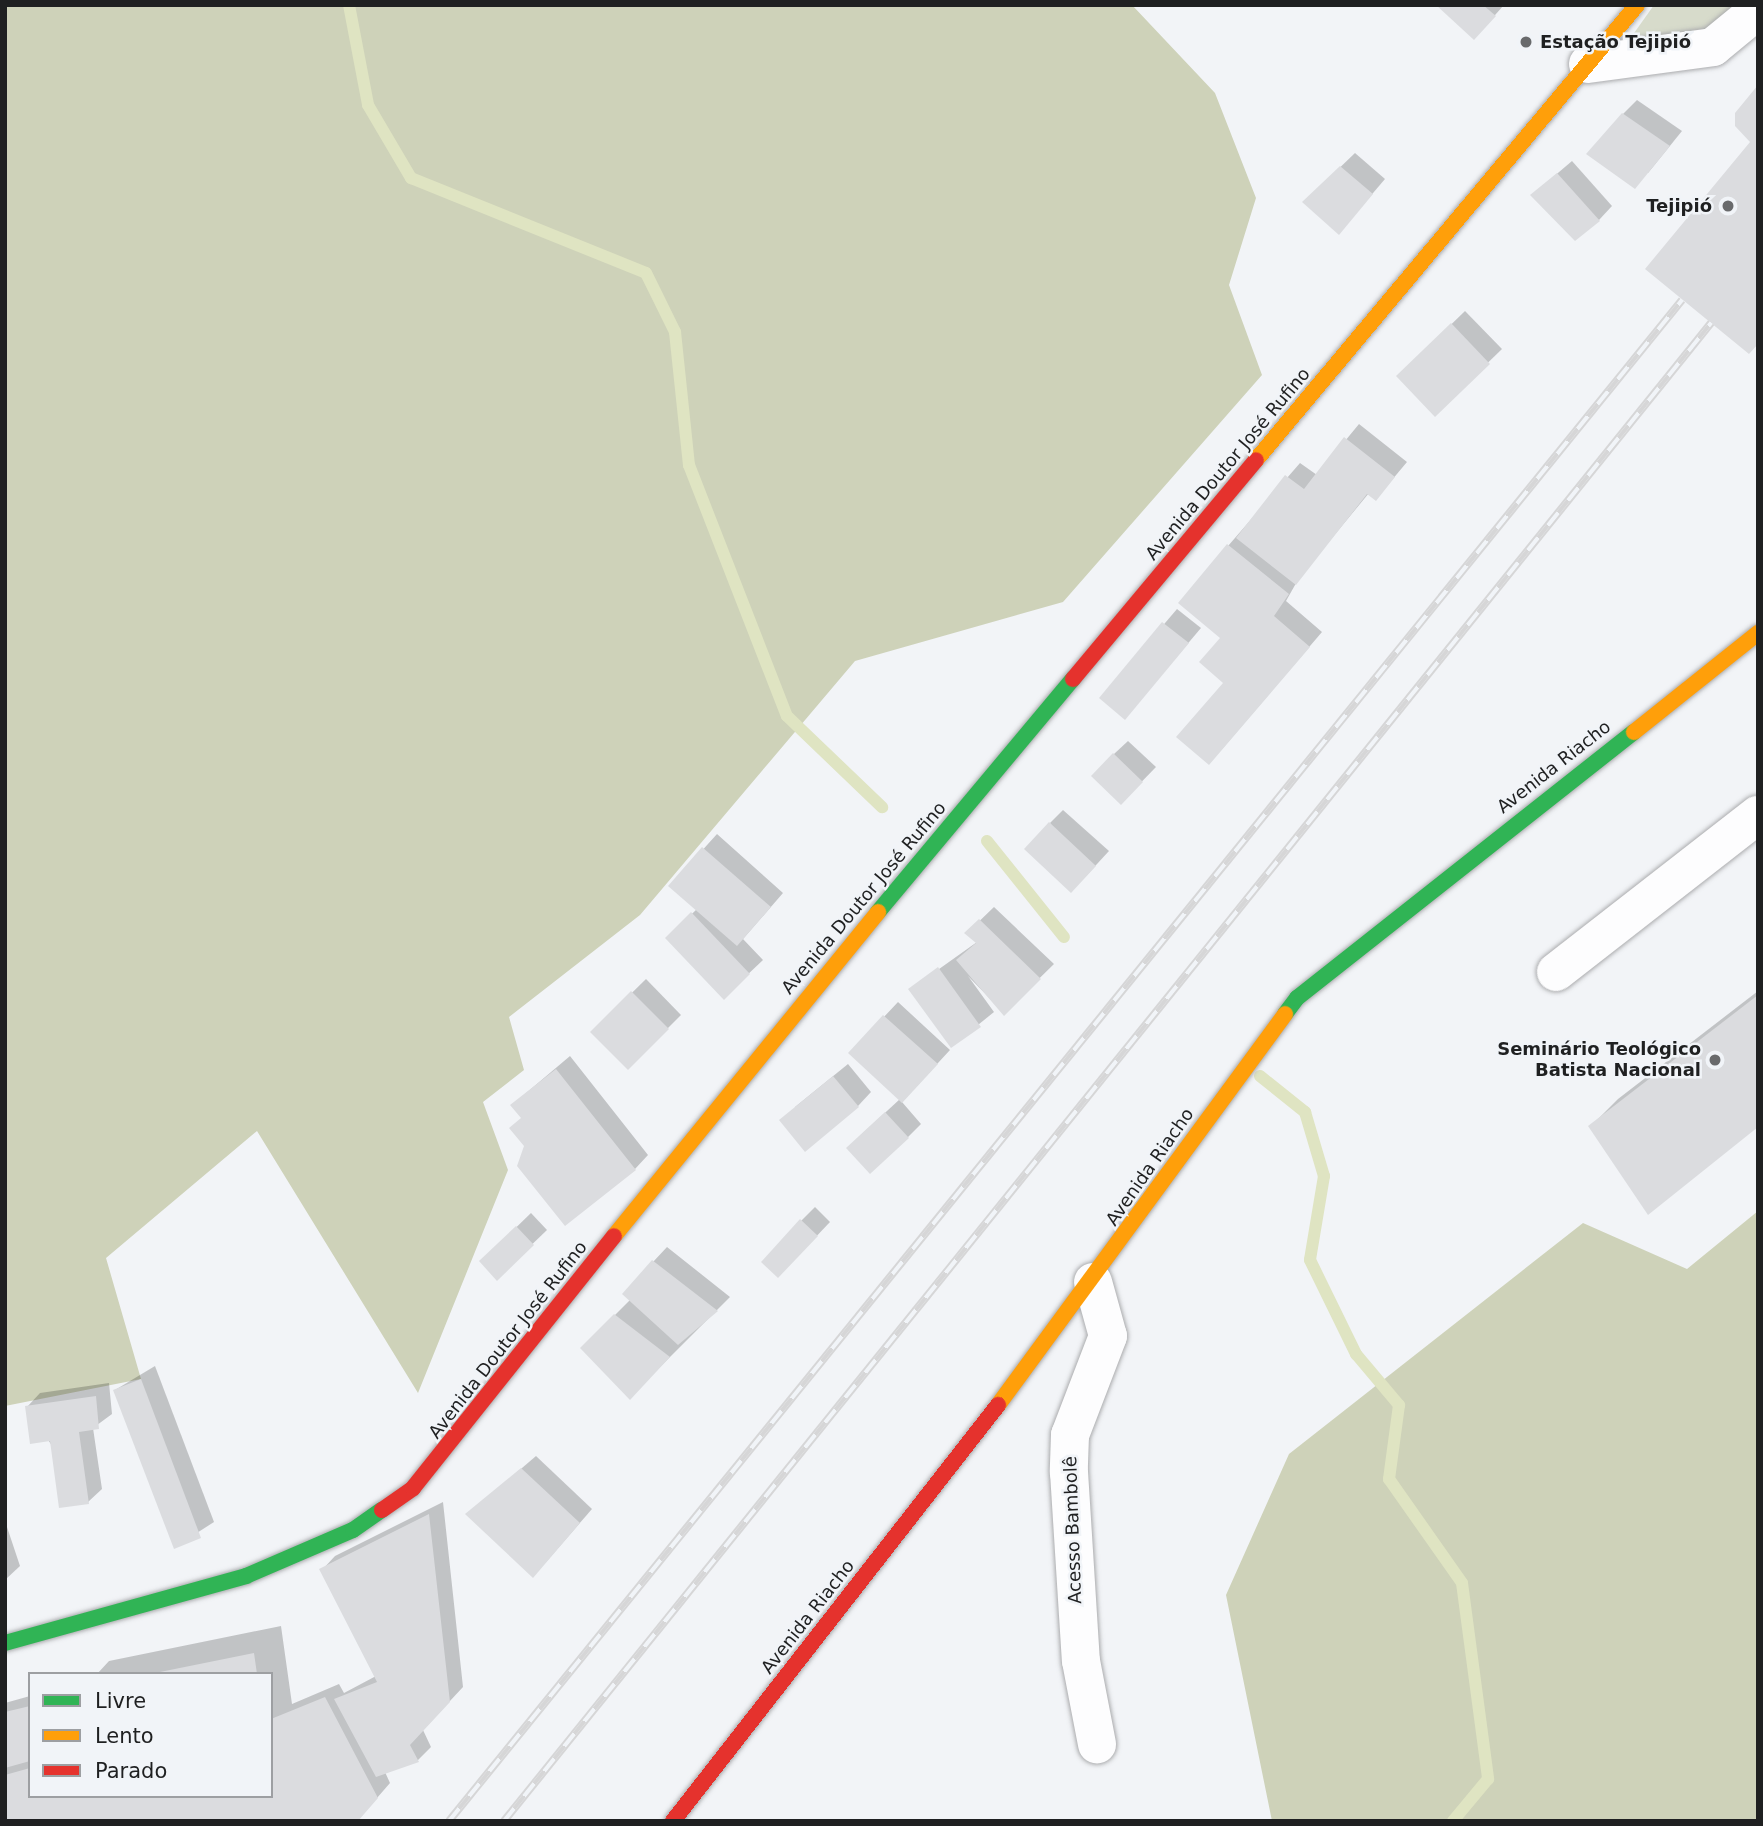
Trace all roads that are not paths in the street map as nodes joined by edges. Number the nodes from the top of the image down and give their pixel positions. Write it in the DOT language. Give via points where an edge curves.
graph roads {
  1 [pos="1637,5"];
  2 [pos="1758,10"];
  3 [pos="1588,64"];
  4 [pos="1758,633"];
  5 [pos="1758,815"];
  6 [pos="1556,972"];
  7 [pos="1093,1282"];
  8 [pos="5,1643"];
  9 [pos="1097,1744"];
  10 [pos="673,1821"];
  1 -- 3 [label="main road, Avenida Doutor José Rufino"];
  2 -- 3 [label="street" via="1713,47"];
  3 -- 8 [label="main road, Avenida Doutor José Rufino" via="766,1044 413,1488 353,1530 246,1576 124,1615"];
  4 -- 7 [label="main road, Avenida Riacho" via="1297,998"];
  5 -- 6 [label="street"];
  7 -- 9 [label="street, Acesso Bambolê" via="1108,1336 1070,1436 1069,1472 1081,1661"];
  7 -- 10 [label="main road, Avenida Riacho"];
}
